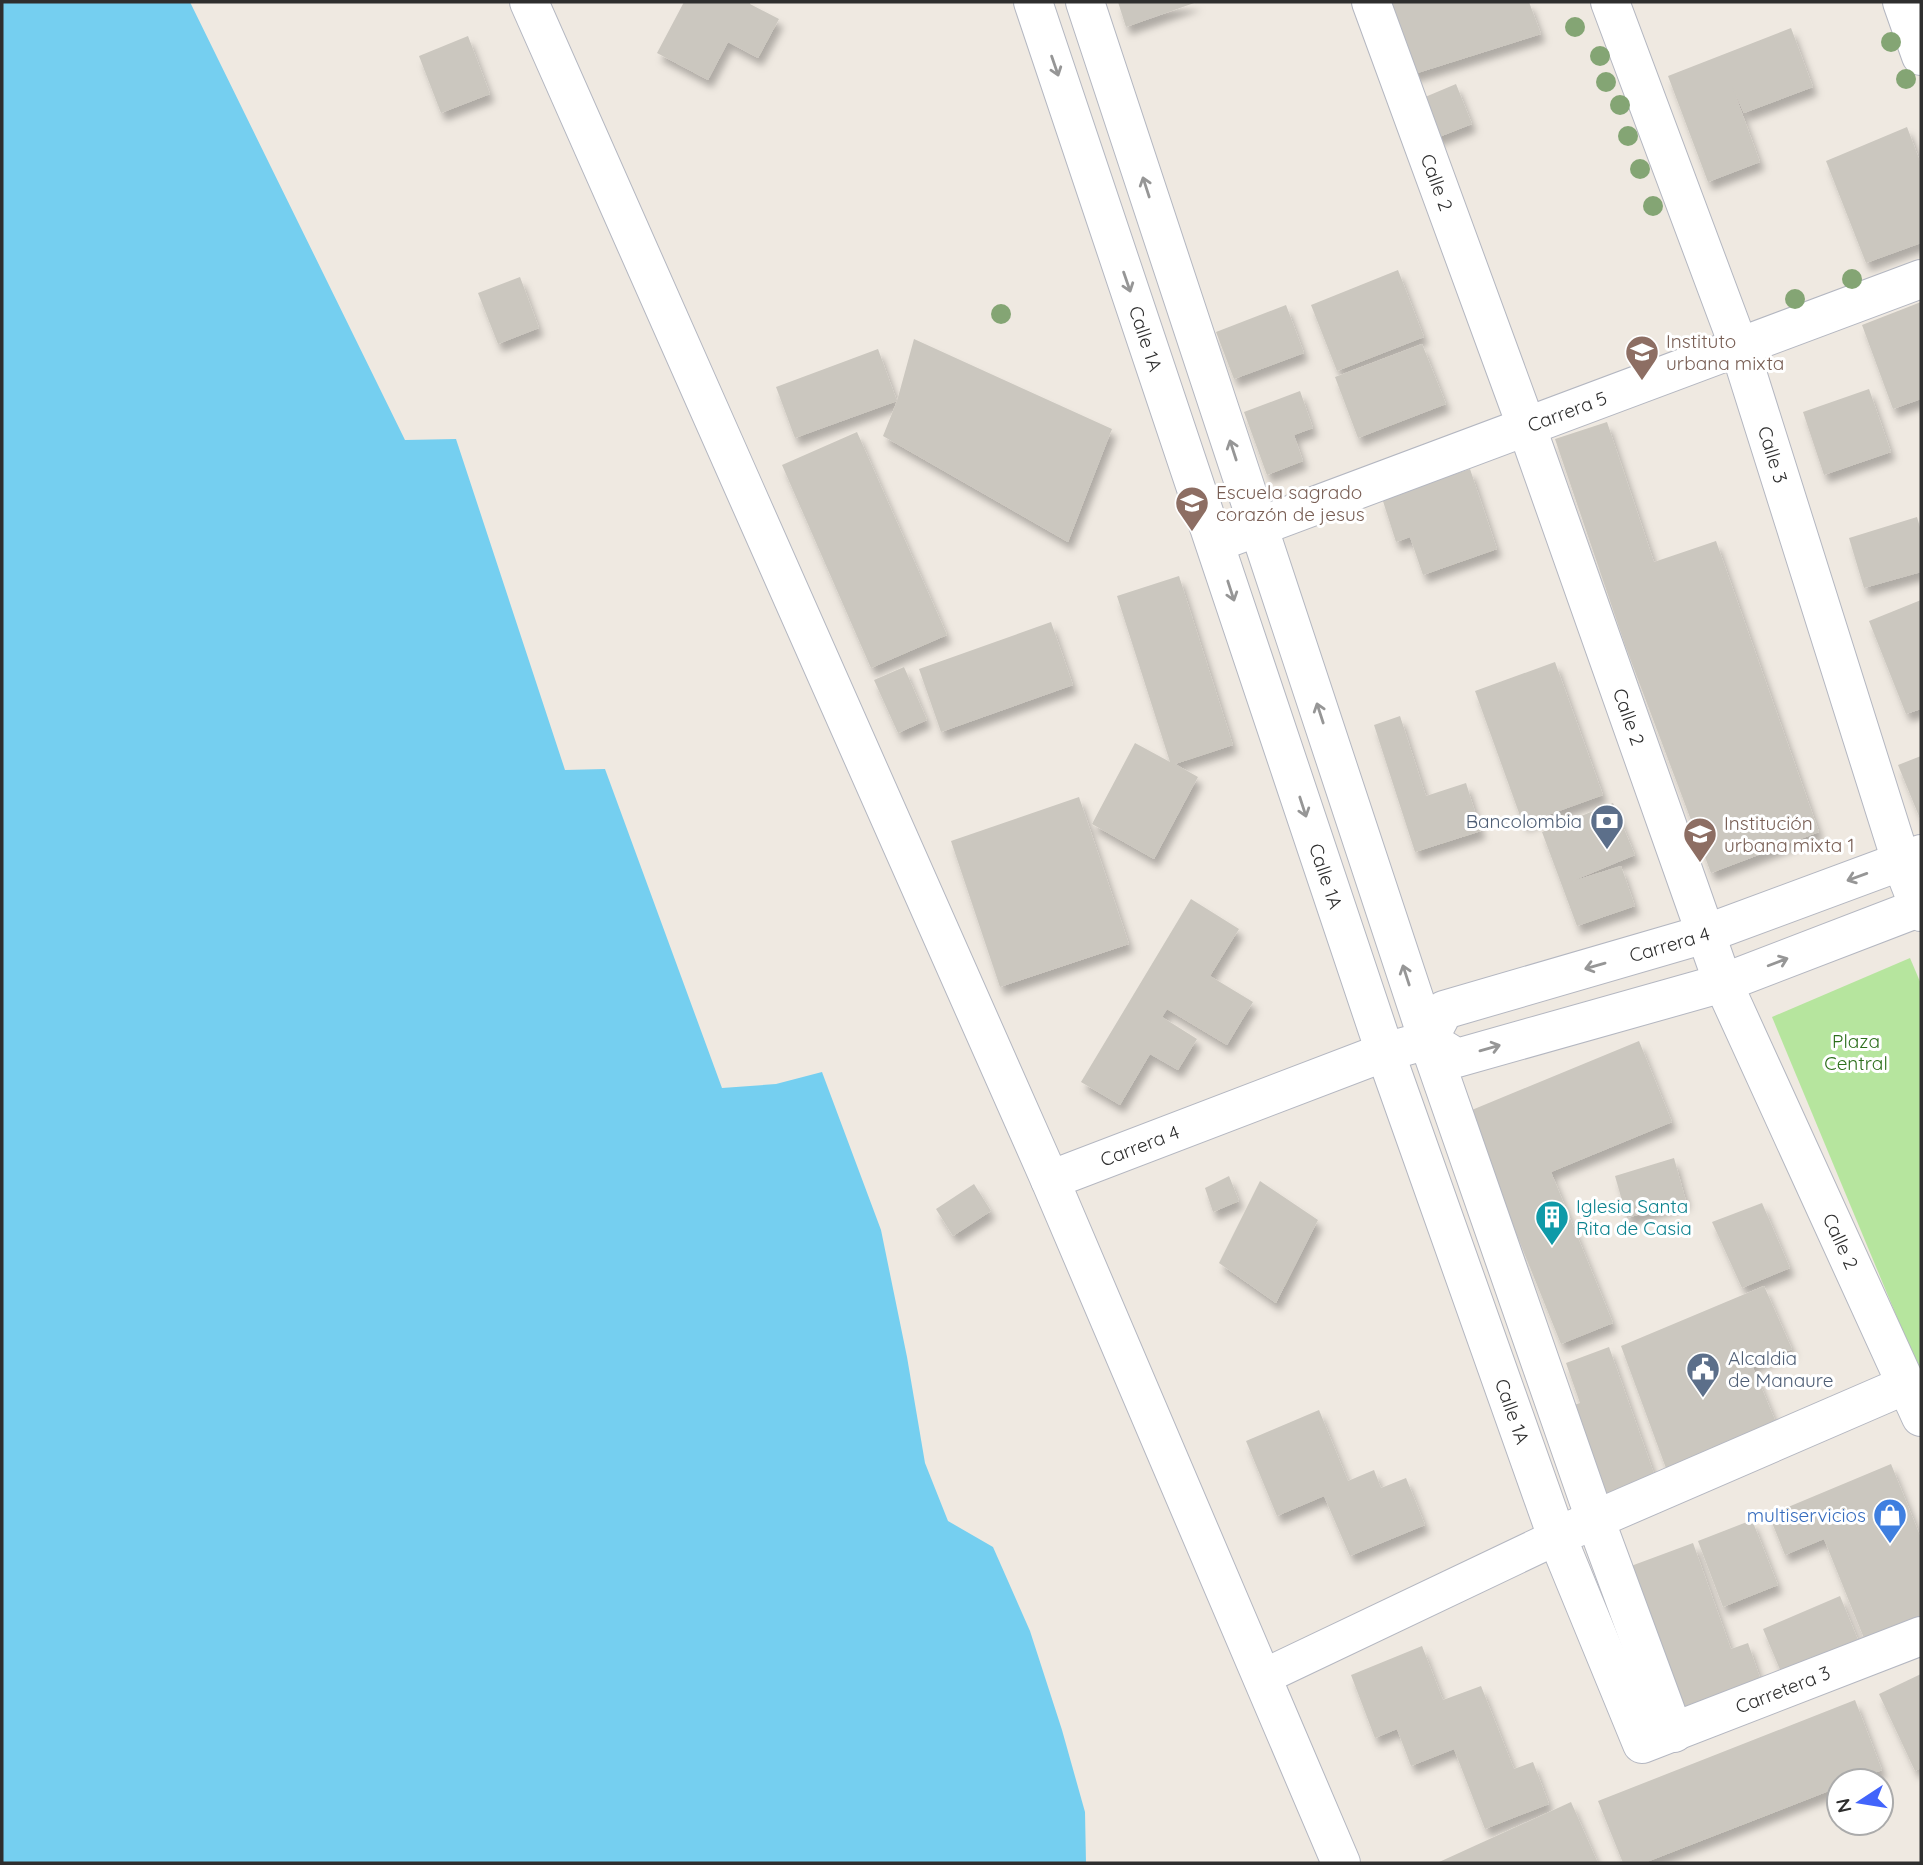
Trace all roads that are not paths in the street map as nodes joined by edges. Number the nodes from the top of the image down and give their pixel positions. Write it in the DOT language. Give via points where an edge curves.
graph roads {
  1 [pos="529,2"];
  2 [pos="1033,2"];
  3 [pos="1085,2"];
  4 [pos="1371,2"];
  5 [pos="1610,2"];
  6 [pos="1902,2"];
  7 [pos="1921,57"];
  8 [pos="1921,279"];
  9 [pos="1739,347"];
  10 [pos="1527,428"];
  11 [pos="1258,526"];
  12 [pos="1215,543"];
  13 [pos="1911,857"];
  14 [pos="1921,909"];
  15 [pos="1705,934"];
  16 [pos="1723,983"];
  17 [pos="1428,1040"];
  18 [pos="1385,1052"];
  19 [pos="1049,1180"];
  20 [pos="1915,1401"];
  21 [pos="1595,1519"];
  22 [pos="1557,1536"];
  23 [pos="1921,1636"];
  24 [pos="1261,1678"];
  25 [pos="1658,1738"];
  26 [pos="1341,1863"];
  1 -- 19 [label="street"];
  2 -- 12 [label="street, Calle 1A, one-way"];
  11 -- 3 [label="street, one-way"];
  4 -- 10 [label="street, Calle 2"];
  5 -- 9 [label="street, Calle 3"];
  6 -- 7 [label="street"];
  8 -- 9 [label="street, Carrera 5"];
  9 -- 10 [label="street, Carrera 5"];
  9 -- 13 [label="street, Calle 3"];
  10 -- 11 [label="street, Carrera 5"];
  10 -- 15 [label="street, Calle 2"];
  11 -- 12 [label="street, Carrera 5"];
  17 -- 11 [label="street, one-way"];
  12 -- 18 [label="street, Calle 1A, one-way"];
  13 -- 14 [label="street, Calle 3"];
  13 -- 15 [label="street, Carrera 4, one-way"];
  16 -- 14 [label="street, one-way"];
  15 -- 16 [label="street, Calle 2"];
  15 -- 17 [label="street, Carrera 4, one-way" via="1444,1010"];
  17 -- 16 [label="street, one-way" via="1457,1058"];
  16 -- 20 [label="street, Calle 2"];
  17 -- 18 [label="street, Carrera 4"];
  17 -- 21 [label="street"];
  18 -- 19 [label="street, Carrera 4"];
  18 -- 22 [label="street, Calle 1A"];
  19 -- 24 [label="street"];
  20 -- 21 [label="street"];
  21 -- 22 [label="street"];
  21 -- 25 [label="street"];
  22 -- 24 [label="street"];
  22 -- 25 [label="street, Calle 1A"];
  23 -- 25 [label="street, Carretera 3"];
  24 -- 26 [label="street"];
}
